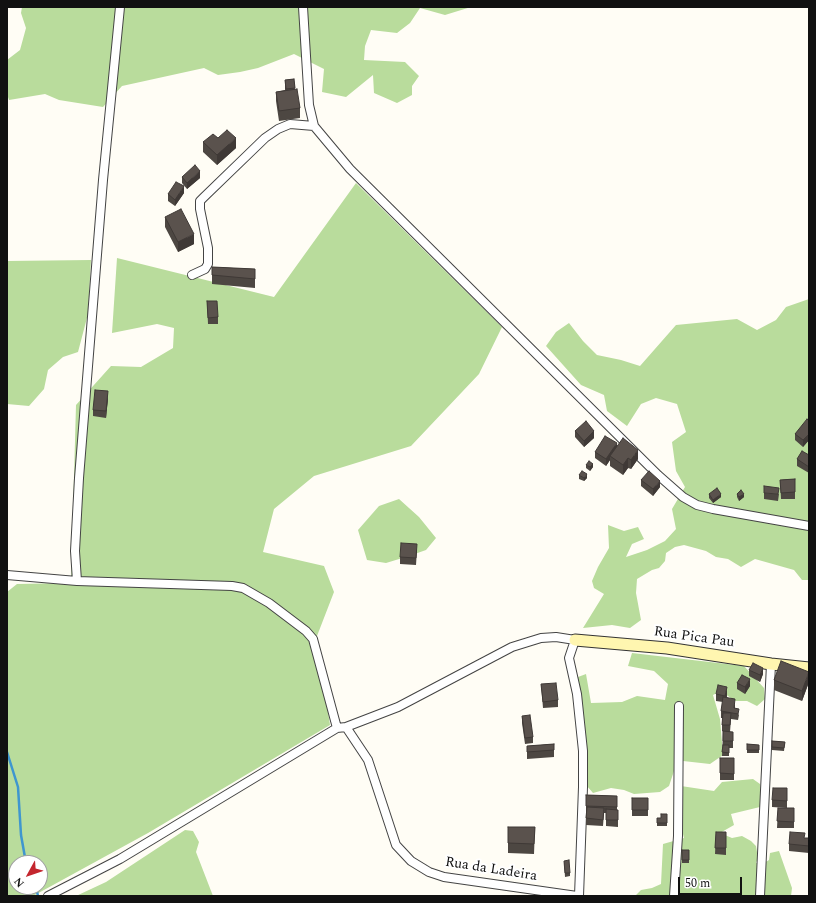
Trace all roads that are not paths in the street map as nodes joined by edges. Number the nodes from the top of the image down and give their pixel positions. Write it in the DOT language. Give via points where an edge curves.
graph roads {
  1 [pos="120,7"];
  2 [pos="303,7"];
  3 [pos="314,126"];
  4 [pos="192,275"];
  5 [pos="809,526"];
  6 [pos="7,575"];
  7 [pos="77,581"];
  8 [pos="575,640"];
  9 [pos="771,664"];
  10 [pos="809,668"];
  11 [pos="679,706"];
  12 [pos="346,727"];
  13 [pos="337,728"];
  14 [pos="49,896"];
  15 [pos="578,896"];
  16 [pos="674,896"];
  17 [pos="760,896"];
  1 -- 7 [label="street" via="79,478 75,551"];
  2 -- 3 [label="street" via="309,105"];
  3 -- 4 [label="street" via="290,124 278,129 265,138 200,201 208,248 208,264 205,269"];
  3 -- 5 [label="street" via="350,169 683,497 713,509"];
  6 -- 7 [label="street"];
  7 -- 13 [label="street" via="244,588 269,603 313,639"];
  8 -- 9 [label="street, Rua Pica Pau" via="667,648"];
  8 -- 12 [label="street" via="541,638 512,647 398,707"];
  8 -- 15 [label="street" via="569,658 577,694 583,751"];
  9 -- 10 [label="street, Rua Pica Pau"];
  9 -- 17 [label="street"];
  11 -- 16 [label="street" via="678,836"];
  12 -- 13 [label="street"];
  12 -- 15 [label="street, Rua da Ladeira" via="368,760 396,845 411,861 429,872 444,877"];
  13 -- 14 [label="street" via="120,859"];
}
